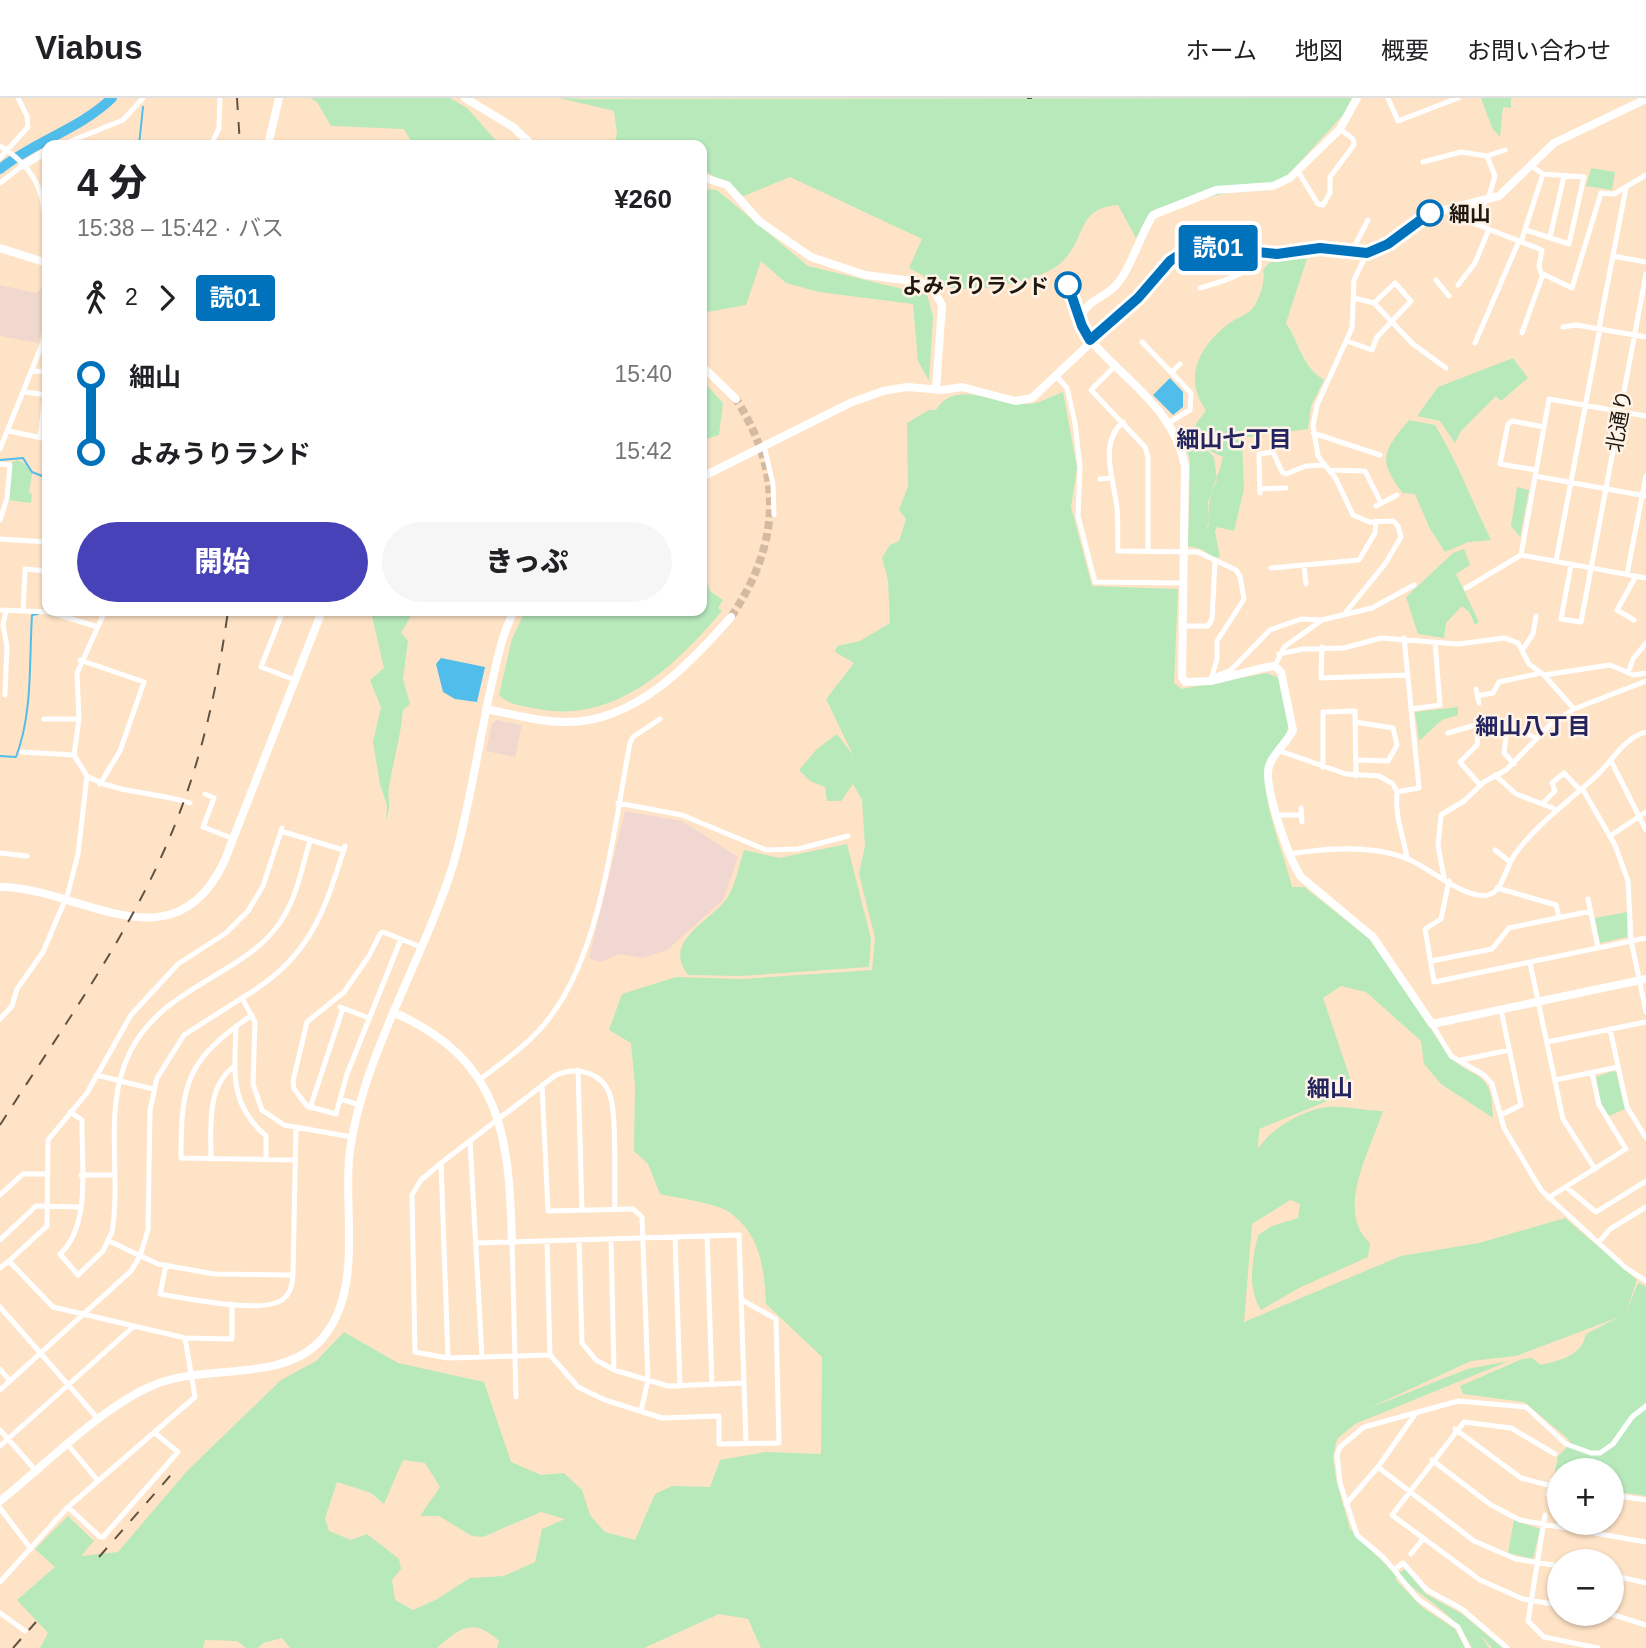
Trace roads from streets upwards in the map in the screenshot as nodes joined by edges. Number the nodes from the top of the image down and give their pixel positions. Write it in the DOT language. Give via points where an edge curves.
graph roads {
  1 [pos="143,98"];
  2 [pos="220,98"];
  3 [pos="279,98"];
  4 [pos="465,98"];
  5 [pos="1357,98"];
  6 [pos="1388,98"];
  7 [pos="1458,98"];
  8 [pos="20,99"];
  9 [pos="1646,99"];
  10 [pos="1340,129"];
  11 [pos="73,140"];
  12 [pos="213,140"];
  13 [pos="269,140"];
  14 [pos="527,140"];
  15 [pos="0,146"];
  16 [pos="1505,150"];
  17 [pos="9,151"];
  18 [pos="42,154"];
  19 [pos="1487,156"];
  20 [pos="0,158"];
  21 [pos="1423,162"];
  22 [pos="1530,164"];
  23 [pos="23,165"];
  24 [pos="1298,173"];
  25 [pos="1543,174"];
  26 [pos="1646,175"];
  27 [pos="1563,176"];
  28 [pos="707,179"];
  29 [pos="0,183"];
  30 [pos="1626,188"];
  31 [pos="1487,200"];
  32 [pos="42,203"];
  33 [pos="1368,220"];
  34 [pos="1489,229"];
  35 [pos="1526,230"];
  36 [pos="1550,237"];
  37 [pos="1520,242"];
  38 [pos="0,248"];
  39 [pos="1352,252"];
  40 [pos="1264,253"];
  41 [pos="1367,253"];
  42 [pos="1613,257"];
  43 [pos="42,261"];
  44 [pos="1646,262"];
  45 [pos="1542,274"];
  46 [pos="1646,274"];
  47 [pos="1436,280"];
  48 [pos="1458,285"];
  49 [pos="1200,288"];
  50 [pos="1449,296"];
  51 [pos="1354,298"];
  52 [pos="1374,303"];
  53 [pos="1392,321"];
  54 [pos="1563,327"];
  55 [pos="1599,328"];
  56 [pos="1522,333"];
  57 [pos="1635,335"];
  58 [pos="1646,337"];
  59 [pos="1090,340"];
  60 [pos="1347,341"];
  61 [pos="1142,342"];
  62 [pos="1475,343"];
  63 [pos="42,352"];
  64 [pos="1180,364"];
  65 [pos="1115,366"];
  66 [pos="1446,368"];
  67 [pos="33,370"];
  68 [pos="42,371"];
  69 [pos="707,371"];
  70 [pos="1171,372"];
  71 [pos="1057,377"];
  72 [pos="936,389"];
  73 [pos="25,392"];
  74 [pos="42,394"];
  75 [pos="736,400"];
  76 [pos="1585,405"];
  77 [pos="1621,412"];
  78 [pos="1646,416"];
  79 [pos="1123,422"];
  80 [pos="1170,422"];
  81 [pos="1544,427"];
  82 [pos="9,431"];
  83 [pos="1313,433"];
  84 [pos="42,439"];
  85 [pos="764,444"];
  86 [pos="0,449"];
  87 [pos="1380,454"];
  88 [pos="0,464"];
  89 [pos="1327,467"];
  90 [pos="1535,473"];
  91 [pos="707,474"];
  92 [pos="1646,476"];
  93 [pos="1112,478"];
  94 [pos="1100,479"];
  95 [pos="1571,483"];
  96 [pos="1286,488"];
  97 [pos="1607,490"];
  98 [pos="1397,495"];
  99 [pos="1644,496"];
  100 [pos="774,515"];
  101 [pos="1,516"];
  102 [pos="1376,521"];
  103 [pos="0,539"];
  104 [pos="42,542"];
  105 [pos="1148,550"];
  106 [pos="1184,552"];
  107 [pos="1521,555"];
  108 [pos="1556,561"];
  109 [pos="1215,562"];
  110 [pos="1304,565"];
  111 [pos="1571,565"];
  112 [pos="1271,568"];
  113 [pos="1592,568"];
  114 [pos="42,570"];
  115 [pos="1627,574"];
  116 [pos="1636,576"];
  117 [pos="1646,578"];
  118 [pos="1183,583"];
  119 [pos="1306,583"];
  120 [pos="1414,585"];
  121 [pos="1466,588"];
  122 [pos="3,611"];
  123 [pos="23,611"];
  124 [pos="42,611"];
  125 [pos="1346,612"];
  126 [pos="64,616"];
  127 [pos="104,616"];
  128 [pos="281,616"];
  129 [pos="320,616"];
  130 [pos="512,616"];
  131 [pos="1536,616"];
  132 [pos="731,617"];
  133 [pos="1322,620"];
  134 [pos="1634,620"];
  135 [pos="1182,626"];
  136 [pos="98,627"];
  137 [pos="1404,638"];
  138 [pos="1435,642"];
  139 [pos="1646,643"];
  140 [pos="1322,647"];
  141 [pos="1523,649"];
  142 [pos="1279,654"];
  143 [pos="80,660"];
  144 [pos="1275,666"];
  145 [pos="1628,673"];
  146 [pos="1646,673"];
  147 [pos="1542,674"];
  148 [pos="1408,675"];
  149 [pos="1211,679"];
  150 [pos="295,680"];
  151 [pos="1646,681"];
  152 [pos="5,695"];
  153 [pos="1479,703"];
  154 [pos="486,709"];
  155 [pos="1411,709"];
  156 [pos="1574,709"];
  157 [pos="1508,716"];
  158 [pos="44,719"];
  159 [pos="79,719"];
  160 [pos="660,719"];
  161 [pos="1355,722"];
  162 [pos="1507,725"];
  163 [pos="1646,732"];
  164 [pos="1448,733"];
  165 [pos="1536,737"];
  166 [pos="1280,751"];
  167 [pos="22,752"];
  168 [pos="74,755"];
  169 [pos="1356,760"];
  170 [pos="1611,761"];
  171 [pos="1514,764"];
  172 [pos="1323,767"];
  173 [pos="1495,775"];
  174 [pos="87,776"];
  175 [pos="1356,776"];
  176 [pos="100,784"];
  177 [pos="1480,785"];
  178 [pos="1581,789"];
  179 [pos="1397,792"];
  180 [pos="205,794"];
  181 [pos="190,803"];
  182 [pos="618,803"];
  183 [pos="1545,805"];
  184 [pos="1553,808"];
  185 [pos="1643,813"];
  186 [pos="1278,816"];
  187 [pos="1301,822"];
  188 [pos="1646,830"];
  189 [pos="848,836"];
  190 [pos="1610,836"];
  191 [pos="234,839"];
  192 [pos="310,841"];
  193 [pos="1495,850"];
  194 [pos="0,853"];
  195 [pos="1289,854"];
  196 [pos="27,856"];
  197 [pos="1407,859"];
  198 [pos="1510,862"];
  199 [pos="1447,879"];
  200 [pos="0,887"];
  201 [pos="1497,888"];
  202 [pos="67,899"];
  203 [pos="1588,899"];
  204 [pos="1591,911"];
  205 [pos="1559,918"];
  206 [pos="1646,938"];
  207 [pos="401,939"];
  208 [pos="1631,940"];
  209 [pos="421,947"];
  210 [pos="1598,948"];
  211 [pos="1431,961"];
  212 [pos="1530,963"];
  213 [pos="1643,980"];
  214 [pos="242,998"];
  215 [pos="1539,1002"];
  216 [pos="334,1003"];
  217 [pos="343,1008"];
  218 [pos="0,1010"];
  219 [pos="1501,1010"];
  220 [pos="1646,1012"];
  221 [pos="395,1013"];
  222 [pos="252,1015"];
  223 [pos="3,1017"];
  224 [pos="369,1018"];
  225 [pos="1646,1022"];
  226 [pos="1432,1024"];
  227 [pos="236,1026"];
  228 [pos="1610,1029"];
  229 [pos="1547,1042"];
  230 [pos="1510,1050"];
  231 [pos="1460,1060"];
  232 [pos="235,1066"];
  233 [pos="1618,1067"];
  234 [pos="578,1070"];
  235 [pos="1592,1073"];
  236 [pos="96,1075"];
  237 [pos="479,1080"];
  238 [pos="1555,1080"];
  239 [pos="119,1081"];
  240 [pos="542,1085"];
  241 [pos="153,1089"];
  242 [pos="340,1100"];
  243 [pos="360,1105"];
  244 [pos="310,1108"];
  245 [pos="70,1112"];
  246 [pos="1501,1115"];
  247 [pos="498,1119"];
  248 [pos="296,1128"];
  249 [pos="352,1137"];
  250 [pos="1646,1138"];
  251 [pos="470,1141"];
  252 [pos="211,1159"];
  253 [pos="266,1159"];
  254 [pos="295,1160"];
  255 [pos="440,1163"];
  256 [pos="1595,1169"];
  257 [pos="48,1174"];
  258 [pos="81,1175"];
  259 [pos="114,1175"];
  260 [pos="1646,1181"];
  261 [pos="1566,1187"];
  262 [pos="0,1195"];
  263 [pos="1548,1198"];
  264 [pos="48,1206"];
  265 [pos="81,1207"];
  266 [pos="1646,1207"];
  267 [pos="615,1209"];
  268 [pos="582,1210"];
  269 [pos="708,1236"];
  270 [pos="675,1237"];
  271 [pos="643,1238"];
  272 [pos="0,1240"];
  273 [pos="611,1240"];
  274 [pos="109,1241"];
  275 [pos="547,1241"];
  276 [pos="579,1241"];
  277 [pos="512,1242"];
  278 [pos="1599,1242"];
  279 [pos="476,1243"];
  280 [pos="140,1256"];
  281 [pos="9,1261"];
  282 [pos="166,1265"];
  283 [pos="0,1268"];
  284 [pos="293,1275"];
  285 [pos="1646,1282"];
  286 [pos="742,1300"];
  287 [pos="232,1304"];
  288 [pos="0,1307"];
  289 [pos="85,1315"];
  290 [pos="133,1327"];
  291 [pos="185,1338"];
  292 [pos="41,1354"];
  293 [pos="550,1355"];
  294 [pos="516,1356"];
  295 [pos="482,1357"];
  296 [pos="448,1358"];
  297 [pos="0,1369"];
  298 [pos="614,1370"];
  299 [pos="191,1374"];
  300 [pos="648,1380"];
  301 [pos="10,1381"];
  302 [pos="744,1383"];
  303 [pos="680,1385"];
  304 [pos="712,1385"];
  305 [pos="68,1386"];
  306 [pos="0,1391"];
  307 [pos="516,1397"];
  308 [pos="1646,1406"];
  309 [pos="641,1411"];
  310 [pos="1416,1413"];
  311 [pos="99,1420"];
  312 [pos="1455,1429"];
  313 [pos="0,1430"];
  314 [pos="155,1433"];
  315 [pos="8,1439"];
  316 [pos="746,1443"];
  317 [pos="1566,1444"];
  318 [pos="0,1446"];
  319 [pos="69,1446"];
  320 [pos="1433,1460"];
  321 [pos="1378,1467"];
  322 [pos="37,1472"];
  323 [pos="98,1481"];
  324 [pos="1547,1483"];
  325 [pos="1409,1491"];
  326 [pos="1624,1497"];
  327 [pos="1646,1500"];
  328 [pos="0,1501"];
  329 [pos="1346,1504"];
  330 [pos="68,1507"];
  331 [pos="0,1508"];
  332 [pos="1545,1515"];
  333 [pos="1543,1525"];
  334 [pos="1423,1539"];
  335 [pos="1646,1542"];
  336 [pos="31,1549"];
  337 [pos="1411,1554"];
  338 [pos="1537,1563"];
  339 [pos="1547,1564"];
  340 [pos="1394,1570"];
  341 [pos="1624,1578"];
  342 [pos="0,1582"];
  343 [pos="1646,1583"];
  344 [pos="1531,1600"];
  345 [pos="1547,1603"];
  346 [pos="0,1613"];
  347 [pos="1624,1618"];
  348 [pos="1646,1625"];
  349 [pos="25,1631"];
  350 [pos="1468,1648"];
  351 [pos="1507,1648"];
  352 [pos="1598,1648"];
  1 -- 11 [label="street" via="123,120"];
  2 -- 12 [label="street" via="219,128"];
  3 -- 13 [label="street"];
  4 -- 14 [label="street"];
  5 -- 10 [label="street"];
  6 -- 7 [label="street" via="1398,121"];
  8 -- 17 [label="street" via="29,122"];
  9 -- 22 [label="street" via="1554,143"];
  10 -- 24 [label="street"];
  10 -- 24 [label="street" via="1354,145 1330,177 1330,193 1323,205"];
  15 -- 17 [label="street"];
  16 -- 19 [label="street"];
  17 -- 20 [label="street"];
  17 -- 23 [label="street"];
  18 -- 23 [label="street"];
  19 -- 21 [label="street" via="1461,152"];
  19 -- 31 [label="street" via="1495,176"];
  22 -- 25 [label="street"];
  22 -- 31 [label="street" via="1508,191"];
  23 -- 29 [label="street"];
  23 -- 32 [label="street" via="41,188"];
  24 -- 59 [label="street" via="1273,186 1216,190 1153,215 1131,264 1116,285 1081,316"];
  25 -- 27 [label="street"];
  25 -- 35 [label="street"];
  26 -- 30 [label="street"];
  27 -- 36 [label="street"];
  27 -- 36 [label="street" via="1584,177 1569,244"];
  28 -- 72 [label="street" via="727,185 760,221 811,257 873,277 920,282 932,288 942,304"];
  30 -- 42 [label="street"];
  30 -- 45 [label="street" via="1615,194 1601,193 1572,288"];
  31 -- 34 [label="street" via="1473,223"];
  31 -- 41 [label="street" via="1432,213"];
  33 -- 39 [label="street"];
  34 -- 37 [label="street"];
  34 -- 48 [label="street" via="1475,262"];
  35 -- 36 [label="street"];
  35 -- 37 [label="street"];
  37 -- 45 [label="street" via="1542,250"];
  37 -- 62 [label="street"];
  38 -- 43 [label="street"];
  39 -- 40 [label="street" via="1330,246"];
  39 -- 41 [label="street"];
  40 -- 49 [label="street" via="1260,261 1237,275"];
  40 -- 59 [label="street" via="1196,247 1179,253 1138,298"];
  41 -- 51 [label="street" via="1354,280"];
  42 -- 44 [label="street"];
  42 -- 55 [label="street"];
  45 -- 56 [label="street"];
  46 -- 57 [label="street, 北通り"];
  47 -- 50 [label="street"];
  51 -- 52 [label="street"];
  51 -- 60 [label="street" via="1354,320"];
  52 -- 53 [label="street"];
  52 -- 53 [label="street" via="1395,283 1411,301"];
  53 -- 60 [label="street" via="1372,350"];
  53 -- 66 [label="street" via="1413,344"];
  54 -- 55 [label="street"];
  55 -- 57 [label="street"];
  55 -- 76 [label="street"];
  57 -- 58 [label="street"];
  57 -- 77 [label="street, 北通り"];
  59 -- 65 [label="street"];
  59 -- 71 [label="street"];
  60 -- 83 [label="street" via="1317,405"];
  61 -- 70 [label="street"];
  63 -- 67 [label="street"];
  64 -- 70 [label="street"];
  65 -- 79 [label="street" via="1091,390"];
  65 -- 80 [label="street"];
  67 -- 68 [label="street"];
  67 -- 73 [label="street"];
  69 -- 75 [label="street"];
  70 -- 80 [label="street" via="1191,393 1190,410"];
  71 -- 72 [label="street" via="1025,401 973,388"];
  71 -- 118 [label="street" via="1067,388 1075,423 1080,467 1077,516 1095,582"];
  72 -- 85 [label="street" via="907,387 867,395"];
  73 -- 74 [label="street"];
  73 -- 82 [label="street"];
  76 -- 77 [label="street"];
  76 -- 81 [label="street" via="1549,399"];
  76 -- 95 [label="street"];
  77 -- 78 [label="street"];
  77 -- 97 [label="street, 北通り"];
  79 -- 93 [label="street" via="1114,430 1109,454"];
  79 -- 105 [label="street" via="1139,438 1148,457"];
  80 -- 106 [label="street" via="1185,466"];
  81 -- 90 [label="street"];
  81 -- 90 [label="street" via="1508,424 1500,464"];
  82 -- 84 [label="street"];
  82 -- 86 [label="street"];
  83 -- 87 [label="street"];
  83 -- 89 [label="street" via="1314,446"];
  85 -- 91 [label="street"];
  85 -- 100 [label="street"];
  88 -- 101 [label="street" via="10,465"];
  89 -- 96 [label="street" via="1306,466 1286,474 1273,453 1259,454 1260,491"];
  89 -- 98 [label="street" via="1365,471 1378,504"];
  89 -- 102 [label="street" via="1353,515"];
  90 -- 95 [label="street"];
  90 -- 107 [label="street"];
  92 -- 99 [label="street"];
  93 -- 94 [label="street"];
  93 -- 105 [label="street" via="1118,551"];
  95 -- 97 [label="street"];
  95 -- 108 [label="street"];
  97 -- 99 [label="street"];
  97 -- 113 [label="street, 北通り"];
  99 -- 115 [label="street"];
  102 -- 110 [label="street" via="1376,533 1359,561"];
  102 -- 125 [label="street" via="1393,521 1401,537"];
  103 -- 104 [label="street"];
  105 -- 106 [label="street"];
  106 -- 109 [label="street" via="1198,552"];
  106 -- 118 [label="street"];
  107 -- 108 [label="street"];
  107 -- 121 [label="street"];
  108 -- 111 [label="street"];
  109 -- 135 [label="street" via="1212,619 1208,626"];
  109 -- 149 [label="street" via="1236,570 1245,595 1217,640"];
  110 -- 112 [label="street"];
  110 -- 119 [label="street"];
  111 -- 113 [label="street"];
  111 -- 113 [label="street, 北通り" via="1561,619 1581,622"];
  113 -- 115 [label="street"];
  114 -- 123 [label="street" via="25,569"];
  115 -- 116 [label="street"];
  116 -- 117 [label="street"];
  116 -- 134 [label="street" via="1617,610"];
  118 -- 135 [label="street"];
  120 -- 125 [label="street" via="1372,608"];
  122 -- 123 [label="street"];
  122 -- 152 [label="street" via="8,646"];
  123 -- 124 [label="street"];
  125 -- 133 [label="street"];
  126 -- 136 [label="street"];
  127 -- 136 [label="street"];
  128 -- 150 [label="street" via="261,667"];
  129 -- 150 [label="street"];
  130 -- 154 [label="street"];
  131 -- 141 [label="street" via="1533,634"];
  132 -- 154 [label="street" via="664,682 635,704 612,714 556,722"];
  133 -- 142 [label="street"];
  133 -- 149 [label="street" via="1301,619 1270,630 1231,670"];
  135 -- 149 [label="street" via="1182,677 1185,682"];
  136 -- 143 [label="street"];
  137 -- 138 [label="street"];
  137 -- 140 [label="street"];
  137 -- 148 [label="street"];
  138 -- 141 [label="street" via="1505,638"];
  138 -- 155 [label="street" via="1440,705"];
  139 -- 145 [label="street"];
  140 -- 142 [label="street"];
  140 -- 148 [label="street" via="1321,678"];
  141 -- 147 [label="street" via="1529,664"];
  142 -- 144 [label="street"];
  143 -- 159 [label="street"];
  143 -- 176 [label="street" via="144,682 120,751"];
  144 -- 149 [label="street"];
  144 -- 166 [label="street" via="1284,678 1293,719 1293,730"];
  145 -- 146 [label="street"];
  145 -- 147 [label="street" via="1610,665"];
  147 -- 153 [label="street" via="1499,682 1493,693 1477,692"];
  147 -- 156 [label="street"];
  148 -- 155 [label="street"];
  150 -- 191 [label="street"];
  151 -- 156 [label="street"];
  154 -- 209 [label="street" via="452,866"];
  155 -- 179 [label="street" via="1419,788"];
  156 -- 165 [label="street"];
  157 -- 162 [label="street"];
  158 -- 159 [label="street"];
  159 -- 168 [label="street"];
  160 -- 182 [label="street" via="631,740"];
  161 -- 169 [label="street"];
  161 -- 169 [label="street" via="1393,728 1397,745 1388,761"];
  161 -- 172 [label="street" via="1355,711 1323,712"];
  162 -- 165 [label="street"];
  162 -- 171 [label="street" via="1504,753"];
  163 -- 170 [label="street" via="1623,744"];
  164 -- 177 [label="street" via="1479,724 1478,745 1460,762"];
  165 -- 171 [label="street"];
  166 -- 172 [label="street"];
  166 -- 186 [label="street" via="1268,770"];
  167 -- 168 [label="street"];
  168 -- 174 [label="street"];
  169 -- 175 [label="street"];
  170 -- 178 [label="street"];
  170 -- 185 [label="street"];
  171 -- 173 [label="street"];
  172 -- 175 [label="street"];
  173 -- 177 [label="street"];
  173 -- 183 [label="street" via="1516,794"];
  174 -- 176 [label="street"];
  174 -- 202 [label="street" via="78,854"];
  175 -- 179 [label="street" via="1379,776 1393,783"];
  176 -- 181 [label="street"];
  177 -- 199 [label="street" via="1440,817 1438,846"];
  178 -- 183 [label="street" via="1564,773 1552,783 1555,791"];
  178 -- 190 [label="street"];
  178 -- 198 [label="street" via="1551,814"];
  179 -- 197 [label="street" via="1395,818"];
  180 -- 191 [label="street" via="214,797 203,827"];
  182 -- 189 [label="street" via="682,816 766,850 798,849"];
  182 -- 237 [label="street" via="596,907 574,980 536,1034"];
  183 -- 184 [label="street"];
  185 -- 188 [label="street"];
  185 -- 190 [label="street"];
  186 -- 187 [label="street" via="1301,811"];
  186 -- 195 [label="street"];
  190 -- 208 [label="street" via="1628,881"];
  191 -- 202 [label="street" via="208,888 191,903 164,915 122,918"];
  192 -- 214 [label="street" via="344,848 326,904 308,940 282,971"];
  192 -- 236 [label="street" via="281,830 263,886 248,911 161,982 131,1015"];
  192 -- 239 [label="street" via="281,922 251,951 155,1016 129,1053"];
  193 -- 198 [label="street"];
  194 -- 196 [label="street"];
  195 -- 197 [label="street" via="1345,849"];
  195 -- 226 [label="street" via="1301,877 1386,951"];
  197 -- 199 [label="street"];
  198 -- 201 [label="street"];
  199 -- 201 [label="street" via="1469,895 1489,895"];
  199 -- 211 [label="street" via="1441,919 1425,929"];
  200 -- 202 [label="street"];
  201 -- 205 [label="street" via="1556,905"];
  202 -- 223 [label="street" via="43,952"];
  203 -- 204 [label="street"];
  204 -- 205 [label="street"];
  204 -- 210 [label="street"];
  205 -- 211 [label="street" via="1508,928 1492,949"];
  206 -- 208 [label="street"];
  207 -- 209 [label="street"];
  207 -- 216 [label="street" via="380,934 357,976"];
  207 -- 224 [label="street"];
  208 -- 210 [label="street"];
  208 -- 213 [label="street"];
  209 -- 221 [label="street"];
  210 -- 212 [label="street"];
  211 -- 212 [label="street" via="1434,982"];
  212 -- 215 [label="street"];
  213 -- 215 [label="street"];
  213 -- 220 [label="street"];
  214 -- 222 [label="street"];
  214 -- 241 [label="street" via="184,1035 164,1061"];
  215 -- 219 [label="street"];
  215 -- 229 [label="street"];
  216 -- 217 [label="street"];
  216 -- 244 [label="street" via="307,1022 293,1081 299,1099"];
  217 -- 224 [label="street"];
  217 -- 244 [label="street"];
  218 -- 223 [label="street"];
  219 -- 226 [label="street"];
  219 -- 230 [label="street"];
  221 -- 237 [label="street" via="448,1046"];
  221 -- 243 [label="street"];
  222 -- 227 [label="street"];
  222 -- 248 [label="street" via="256,1099 269,1117"];
  224 -- 242 [label="street"];
  225 -- 228 [label="street"];
  226 -- 231 [label="street" via="1451,1056"];
  227 -- 232 [label="street"];
  227 -- 252 [label="street" via="214,1042 197,1064 181,1111 181,1158"];
  228 -- 229 [label="street"];
  228 -- 233 [label="street"];
  229 -- 238 [label="street"];
  230 -- 231 [label="street"];
  230 -- 246 [label="street" via="1521,1105"];
  231 -- 246 [label="street" via="1492,1084"];
  232 -- 252 [label="street" via="214,1098"];
  232 -- 253 [label="street" via="239,1102 266,1136"];
  233 -- 235 [label="street"];
  233 -- 250 [label="street" via="1627,1107"];
  234 -- 240 [label="street" via="564,1071"];
  234 -- 267 [label="street" via="603,1082 611,1100"];
  234 -- 268 [label="street"];
  235 -- 238 [label="street"];
  235 -- 256 [label="street" via="1599,1105 1626,1149"];
  236 -- 239 [label="street"];
  236 -- 245 [label="street"];
  237 -- 247 [label="street"];
  238 -- 256 [label="street" via="1563,1119"];
  239 -- 241 [label="street"];
  239 -- 259 [label="street"];
  240 -- 247 [label="street"];
  240 -- 268 [label="street" via="548,1211"];
  241 -- 280 [label="street" via="149,1218"];
  242 -- 243 [label="street"];
  242 -- 244 [label="street" via="334,1115"];
  243 -- 249 [label="street"];
  245 -- 257 [label="street" via="48,1140"];
  245 -- 258 [label="street" via="82,1120"];
  246 -- 263 [label="street" via="1516,1150"];
  247 -- 251 [label="street"];
  247 -- 277 [label="street" via="508,1154"];
  248 -- 249 [label="street"];
  248 -- 254 [label="street"];
  249 -- 299 [label="street" via="346,1284 334,1322 315,1346 290,1361"];
  251 -- 255 [label="street"];
  251 -- 279 [label="street"];
  252 -- 253 [label="street"];
  253 -- 254 [label="street"];
  254 -- 284 [label="street"];
  255 -- 296 [label="street"];
  255 -- 296 [label="street" via="416,1186 410,1203 415,1352"];
  256 -- 261 [label="street"];
  257 -- 262 [label="street" via="23,1174"];
  257 -- 264 [label="street"];
  258 -- 259 [label="street"];
  258 -- 265 [label="street"];
  259 -- 274 [label="street"];
  260 -- 261 [label="street" via="1596,1213"];
  261 -- 263 [label="street"];
  263 -- 278 [label="street"];
  264 -- 265 [label="street"];
  264 -- 272 [label="street" via="36,1206"];
  264 -- 281 [label="street" via="47,1226"];
  265 -- 274 [label="street" via="78,1231 60,1254 78,1275"];
  266 -- 278 [label="street"];
  267 -- 268 [label="street"];
  267 -- 271 [label="street" via="633,1209 642,1217"];
  269 -- 270 [label="street"];
  269 -- 286 [label="street" via="739,1235"];
  269 -- 304 [label="street"];
  270 -- 271 [label="street"];
  270 -- 303 [label="street"];
  271 -- 273 [label="street"];
  271 -- 300 [label="street"];
  273 -- 276 [label="street"];
  273 -- 298 [label="street"];
  274 -- 280 [label="street"];
  275 -- 276 [label="street"];
  275 -- 277 [label="street"];
  275 -- 293 [label="street"];
  276 -- 298 [label="street" via="582,1343 596,1360"];
  277 -- 279 [label="street"];
  277 -- 294 [label="street"];
  278 -- 285 [label="street"];
  279 -- 295 [label="street"];
  280 -- 282 [label="street"];
  280 -- 289 [label="street" via="118,1286"];
  281 -- 283 [label="street"];
  281 -- 289 [label="street" via="53,1307"];
  282 -- 284 [label="street" via="214,1274"];
  282 -- 287 [label="street" via="160,1294"];
  284 -- 287 [label="street" via="292,1289 283,1300 270,1305"];
  286 -- 302 [label="street"];
  286 -- 316 [label="street" via="776,1320 779,1443"];
  287 -- 291 [label="street" via="232,1339"];
  288 -- 292 [label="street"];
  289 -- 290 [label="street"];
  289 -- 292 [label="street"];
  290 -- 291 [label="street"];
  290 -- 305 [label="street"];
  291 -- 299 [label="street"];
  292 -- 301 [label="street"];
  292 -- 305 [label="street"];
  293 -- 294 [label="street"];
  293 -- 309 [label="street" via="578,1387"];
  294 -- 295 [label="street"];
  294 -- 307 [label="street"];
  295 -- 296 [label="street"];
  297 -- 301 [label="street"];
  298 -- 300 [label="street"];
  299 -- 311 [label="street" via="141,1391"];
  299 -- 314 [label="street" via="194,1400"];
  300 -- 303 [label="street" via="668,1387"];
  300 -- 309 [label="street"];
  301 -- 306 [label="street"];
  302 -- 304 [label="street"];
  302 -- 316 [label="street"];
  303 -- 304 [label="street"];
  305 -- 311 [label="street"];
  305 -- 315 [label="street"];
  308 -- 317 [label="street" via="1600,1453"];
  309 -- 316 [label="street" via="662,1418 719,1416 719,1444"];
  310 -- 317 [label="street" via="1458,1401 1526,1408"];
  310 -- 321 [label="street"];
  310 -- 329 [label="street" via="1364,1427 1340,1447 1337,1467"];
  311 -- 319 [label="street"];
  312 -- 317 [label="street" via="1464,1422 1511,1428 1555,1456"];
  312 -- 320 [label="street"];
  312 -- 324 [label="street" via="1510,1471 1534,1483"];
  313 -- 315 [label="street"];
  314 -- 323 [label="street"];
  314 -- 330 [label="street" via="178,1452 104,1536"];
  315 -- 318 [label="street"];
  315 -- 322 [label="street"];
  319 -- 322 [label="street"];
  319 -- 323 [label="street"];
  320 -- 325 [label="street"];
  320 -- 333 [label="street" via="1502,1512"];
  321 -- 325 [label="street"];
  321 -- 329 [label="street"];
  322 -- 328 [label="street"];
  323 -- 330 [label="street"];
  325 -- 334 [label="street" via="1392,1515"];
  325 -- 338 [label="street" via="1474,1541"];
  326 -- 327 [label="street"];
  329 -- 340 [label="street" via="1357,1535"];
  330 -- 336 [label="street"];
  331 -- 336 [label="street"];
  332 -- 333 [label="street"];
  333 -- 335 [label="street"];
  333 -- 338 [label="street"];
  334 -- 337 [label="street"];
  334 -- 344 [label="street" via="1480,1580"];
  336 -- 342 [label="street"];
  338 -- 339 [label="street"];
  338 -- 344 [label="street"];
  340 -- 350 [label="street" via="1418,1599 1458,1627"];
  340 -- 351 [label="street" via="1404,1563 1427,1590 1462,1609"];
  341 -- 343 [label="street"];
  344 -- 345 [label="street"];
  344 -- 352 [label="street" via="1528,1621 1544,1637"];
  346 -- 349 [label="street"];
  347 -- 348 [label="street"];
}
